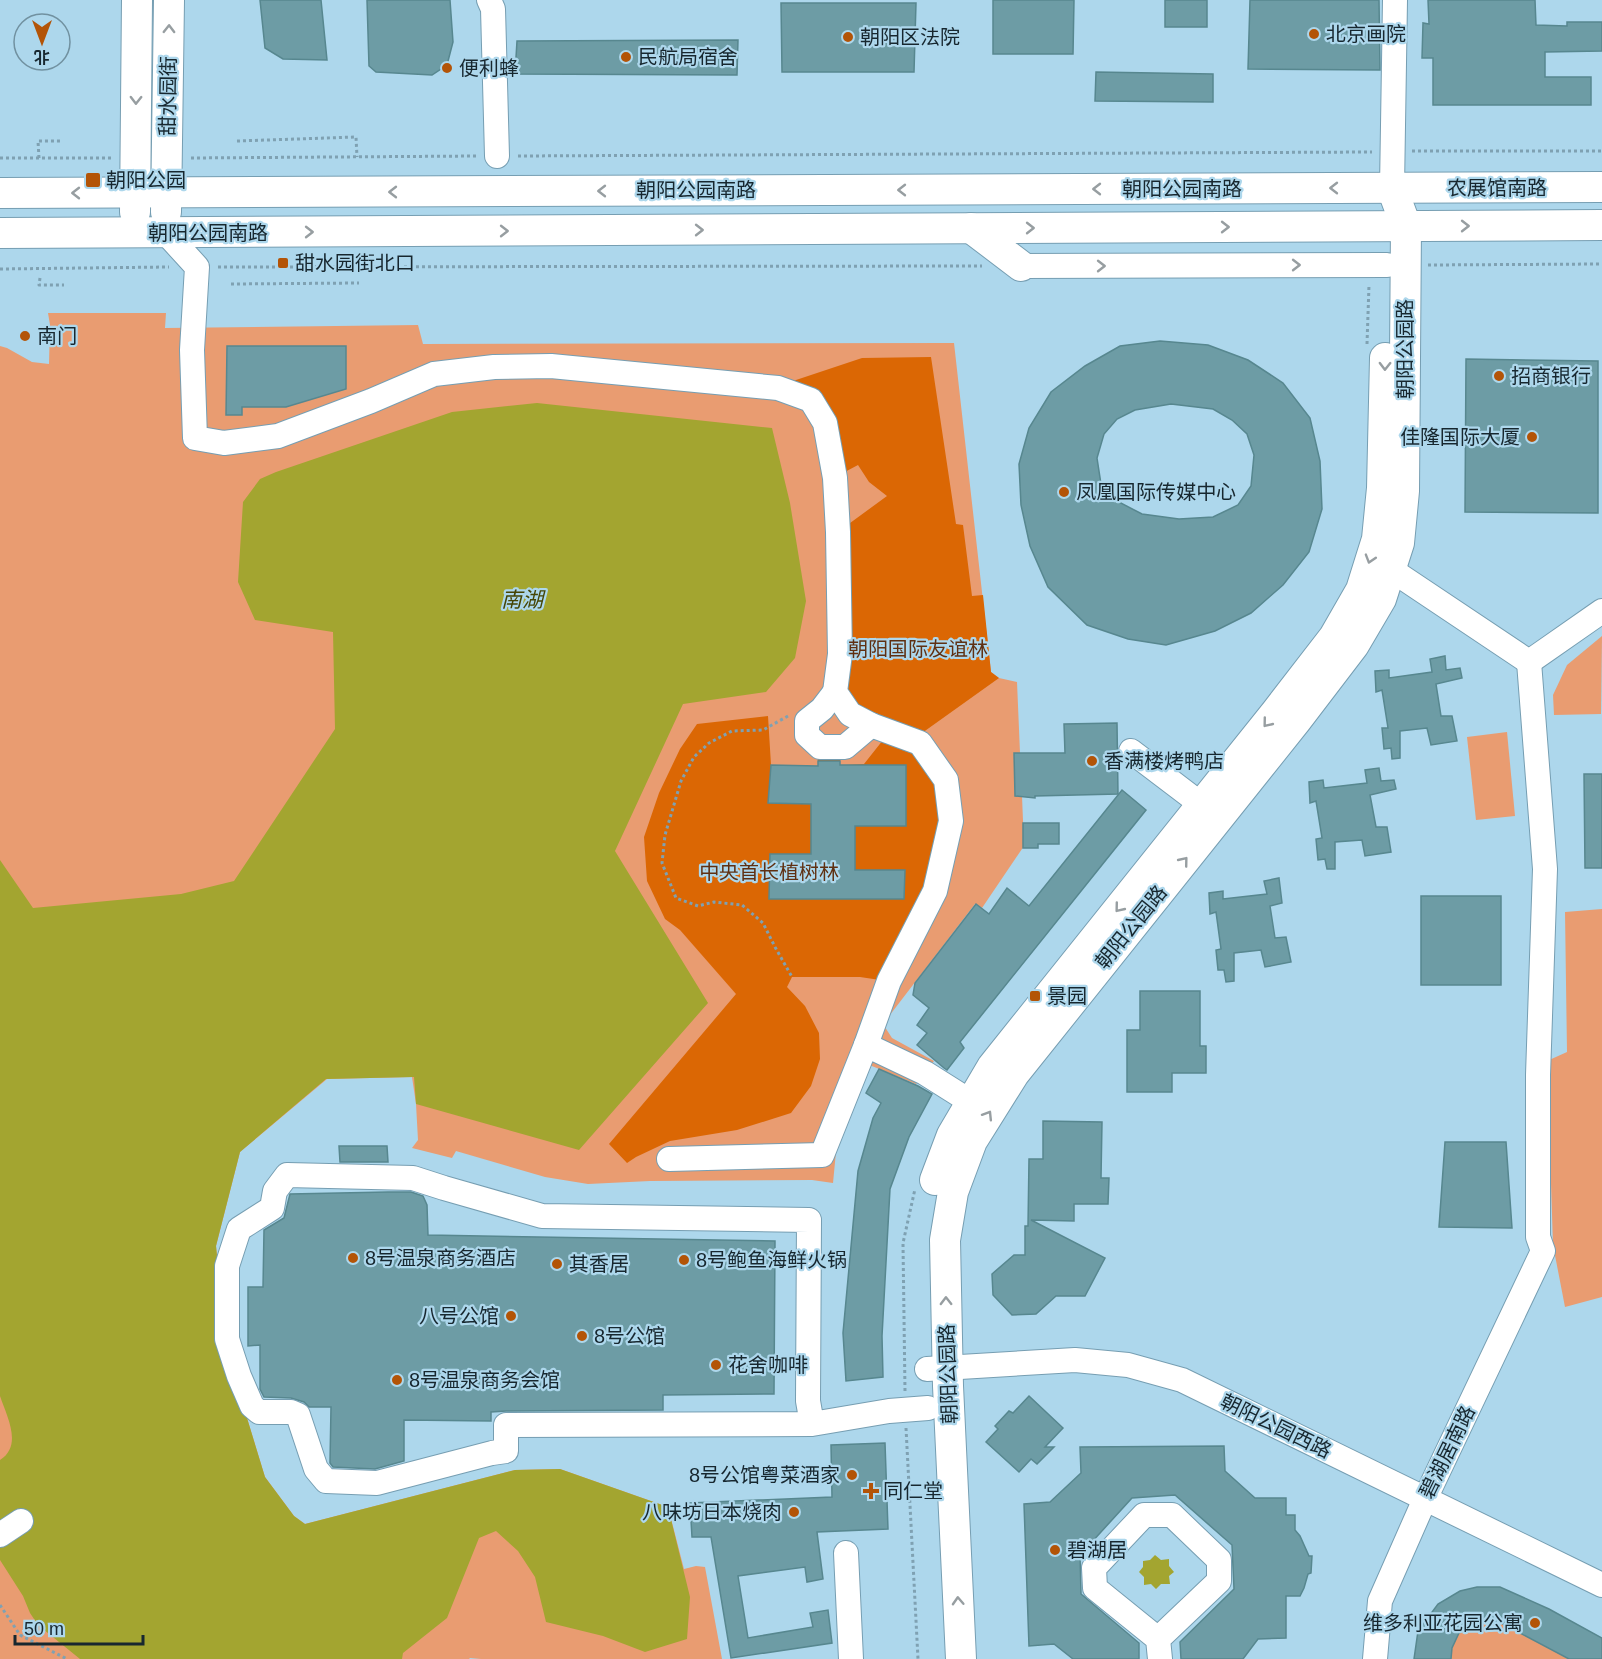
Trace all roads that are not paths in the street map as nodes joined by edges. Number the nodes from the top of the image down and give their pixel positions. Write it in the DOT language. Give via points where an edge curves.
graph roads {
  1 [pos="136,0"];
  2 [pos="169,0"];
  3 [pos="489,0"];
  4 [pos="1395,0"];
  5 [pos="497,156"];
  6 [pos="1602,187"];
  7 [pos="1392,188"];
  8 [pos="0,193"];
  9 [pos="135,193"];
  10 [pos="167,193"];
  11 [pos="1602,225"];
  12 [pos="1397,226"];
  13 [pos="971,228"];
  14 [pos="0,233"];
  15 [pos="134,233"];
  16 [pos="166,233"];
  17 [pos="1396,265"];
  18 [pos="1021,266"];
  19 [pos="1390,569"];
  20 [pos="1602,612"];
  21 [pos="1529,662"];
  22 [pos="835,692"];
  23 [pos="871,725"];
  24 [pos="1131,752"];
  25 [pos="1202,806"];
  26 [pos="866,1046"];
  27 [pos="971,1102"];
  28 [pos="669,1159"];
  29 [pos="937,1369"];
  30 [pos="928,1408"];
  31 [pos="812,1424"];
  32 [pos="1425,1499"];
  33 [pos="21,1521"];
  34 [pos="0,1535"];
  35 [pos="846,1553"];
  36 [pos="1602,1585"];
  37 [pos="1159,1649"];
  38 [pos="851,1659"];
  39 [pos="940,1659"];
  40 [pos="961,1659"];
  41 [pos="1375,1659"];
  1 -- 9 [label="main road, 甜水园街, one-way"];
  10 -- 2 [label="main road, 甜水园街, one-way"];
  3 -- 5 [label="street" via="493,9"];
  4 -- 7 [label="street"];
  6 -- 7 [label="main road, 农展馆南路"];
  7 -- 10 [label="main road, 朝阳公园南路, one-way"];
  7 -- 12 [label="main road, 朝阳公园路"];
  9 -- 8 [label="main road, 朝阳公园南路, one-way"];
  9 -- 10 [label="main road, 朝阳公园南路"];
  9 -- 15 [label="main road, 甜水园街"];
  10 -- 16 [label="main road, 甜水园街"];
  12 -- 11 [label="main road, 农展馆南路, one-way"];
  13 -- 12 [label="main road, 朝阳公园南路, one-way"];
  12 -- 17 [label="main road, 朝阳公园路"];
  16 -- 13 [label="main road, 朝阳公园南路, one-way"];
  13 -- 18 [label="main road"];
  14 -- 15 [label="main road, 朝阳公园南路"];
  15 -- 16 [label="main road, 朝阳公园南路"];
  16 -- 22 [label="street" via="197,267 192,350 195,438 224,443 278,435 434,374 494,367 551,366 755,385 778,388 811,400 825,423 835,478 840,654"];
  18 -- 17 [label="street, one-way"];
  17 -- 19 [label="main road, 朝阳公园路" via="1404,491 1399,543"];
  17 -- 25 [label="main road, 朝阳公园路, one-way" via="1377,539 1361,591 1334,637"];
  19 -- 21 [label="street"];
  29 -- 19 [label="main road, 朝阳公园路, one-way" via="945,1240 953,1192 972,1141 1014,1074 1354,645 1381,599"];
  20 -- 21 [label="street"];
  21 -- 32 [label="street, 碧湖居南路" via="1545,869 1538,1074 1538,1237 1543,1251"];
  22 -- 23 [label="street" via="850,714"];
  22 -- 23 [label="street" via="807,721 807,735 820,747 845,747"];
  23 -- 26 [label="street" via="920,743 946,780 951,820 935,891 889,981"];
  24 -- 25 [label="street"];
  25 -- 27 [label="main road, 朝阳公园路, one-way" via="992,1066"];
  26 -- 27 [label="street" via="925,1072"];
  26 -- 28 [label="street" via="822,1155"];
  27 -- 29 [label="main road, 朝阳公园路" via="952,1135 932,1189 925,1239"];
  29 -- 30 [label="main road, 朝阳公园路"];
  29 -- 32 [label="street, 朝阳公园西路" via="1075,1360 1128,1365 1182,1380"];
  40 -- 29 [label="main road, 朝阳公园路, one-way"];
  30 -- 31 [label="street"];
  30 -- 39 [label="main road, 朝阳公园路"];
  31 -- 31 [label="street" via="506,1425 506,1451 377,1483 326,1481 316,1469 298,1415 259,1412 252,1406 227,1339 227,1266 239,1229 272,1208 275,1191 287,1175 413,1178 542,1216 809,1220 808,1401"];
  32 -- 36 [label="street, 朝阳公园西路"];
  32 -- 41 [label="street, 碧湖居南路" via="1380,1601"];
  33 -- 34 [label="street"];
  35 -- 38 [label="street"];
  37 -- 37 [label="street" via="1220,1581 1219,1560 1172,1515 1144,1515 1094,1568 1095,1588"];
}
